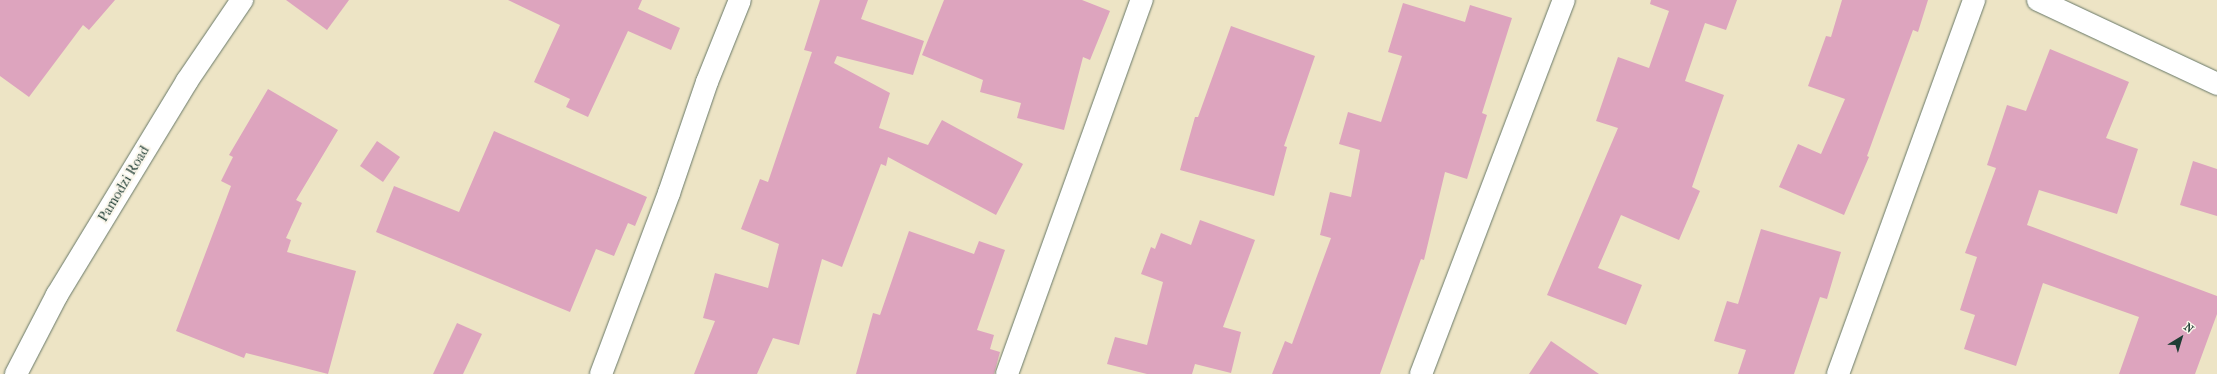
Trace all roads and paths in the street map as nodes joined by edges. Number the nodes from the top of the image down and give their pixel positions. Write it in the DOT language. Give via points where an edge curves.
graph roads {
  1 [pos="242,0"];
  2 [pos="740,0"];
  3 [pos="1142,0"];
  4 [pos="1564,0"];
  5 [pos="1974,0"];
  6 [pos="2038,0"];
  7 [pos="2217,84"];
  8 [pos="16,374"];
  9 [pos="601,374"];
  10 [pos="1006,374"];
  11 [pos="1421,374"];
  12 [pos="1838,374"];
  1 -- 8 [label="street, Pamodzi Road" via="187,81 57,295"];
  2 -- 9 [label="street" via="707,82 669,193"];
  3 -- 10 [label="street"];
  4 -- 11 [label="street"];
  5 -- 12 [label="street"];
  6 -- 7 [label="street"];
}
